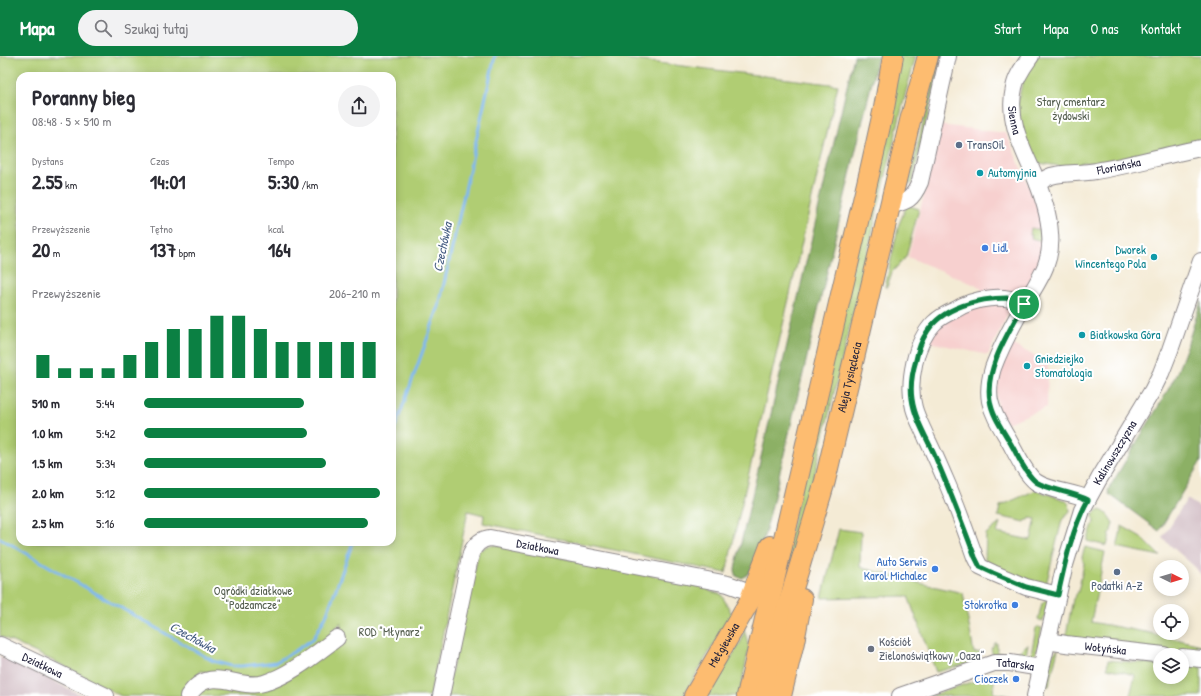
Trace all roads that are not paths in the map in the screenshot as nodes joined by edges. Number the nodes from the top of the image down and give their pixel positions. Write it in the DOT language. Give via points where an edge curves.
graph roads {
  1 [pos="892,56"];
  2 [pos="928,56"];
  3 [pos="948,56"];
  4 [pos="1030,56"];
  5 [pos="1201,148"];
  6 [pos="1038,184"];
  7 [pos="890,206"];
  8 [pos="1201,261"];
  9 [pos="1024,304"];
  10 [pos="802,460"];
  11 [pos="824,481"];
  12 [pos="1088,500"];
  13 [pos="753,593"];
  14 [pos="1058,595"];
  15 [pos="337,638"];
  16 [pos="1047,641"];
  17 [pos="0,645"];
  18 [pos="1153,654"];
  19 [pos="1189,657"];
  20 [pos="1201,658"];
  21 [pos="1041,668"];
  22 [pos="106,696"];
  23 [pos="188,696"];
  24 [pos="441,696"];
  25 [pos="694,696"];
  26 [pos="747,696"];
  27 [pos="765,696"];
  28 [pos="781,696"];
  29 [pos="900,696"];
  30 [pos="1035,696"];
  1 -- 10 [label="main road" via="872,162"];
  2 -- 7 [label="main road, Aleja Tysiąclecia"];
  3 -- 7 [label="street" via="920,182 913,196 906,202"];
  4 -- 6 [label="street, Sienna" via="1014,88 1012,111 1016,135"];
  5 -- 6 [label="street, Floriańska" via="1099,171 1052,176"];
  6 -- 9 [label="street" via="1047,215 1050,248 1043,272"];
  7 -- 11 [label="main road, Aleja Tysiąclecia"];
  8 -- 12 [label="street, Kalinowszczyzna" via="1161,373"];
  9 -- 12 [label="street" via="995,362 990,383 990,401 996,419 1034,480"];
  9 -- 14 [label="street" via="1007,298 984,300 961,306 935,322 927,331 920,346 913,370 912,399 917,418 949,488 980,567 1026,587"];
  10 -- 13 [label="main road, Mełgiewska"];
  10 -- 26 [label="main road"];
  11 -- 27 [label="main road, Aleja Tysiąclecia" via="778,639"];
  11 -- 28 [label="main road" via="794,642"];
  12 -- 14 [label="street, Kalinowszczyzna" via="1070,545"];
  13 -- 24 [label="street, Działkowa" via="728,584 490,538 484,539 471,553"];
  13 -- 25 [label="main road, Mełgiewska"];
  14 -- 16 [label="street, Kalinowszczyzna"];
  15 -- 23 [label="street" via="297,667 269,682 256,685 214,678 198,685"];
  16 -- 18 [label="street, Wołyńska"];
  16 -- 21 [label="street, Kalinowszczyzna"];
  17 -- 22 [label="street, Działkowa"];
  19 -- 20 [label="street"];
  21 -- 29 [label="street, Tatarska" via="994,663"];
  21 -- 30 [label="street, Kalinowszczyzna"];
}
